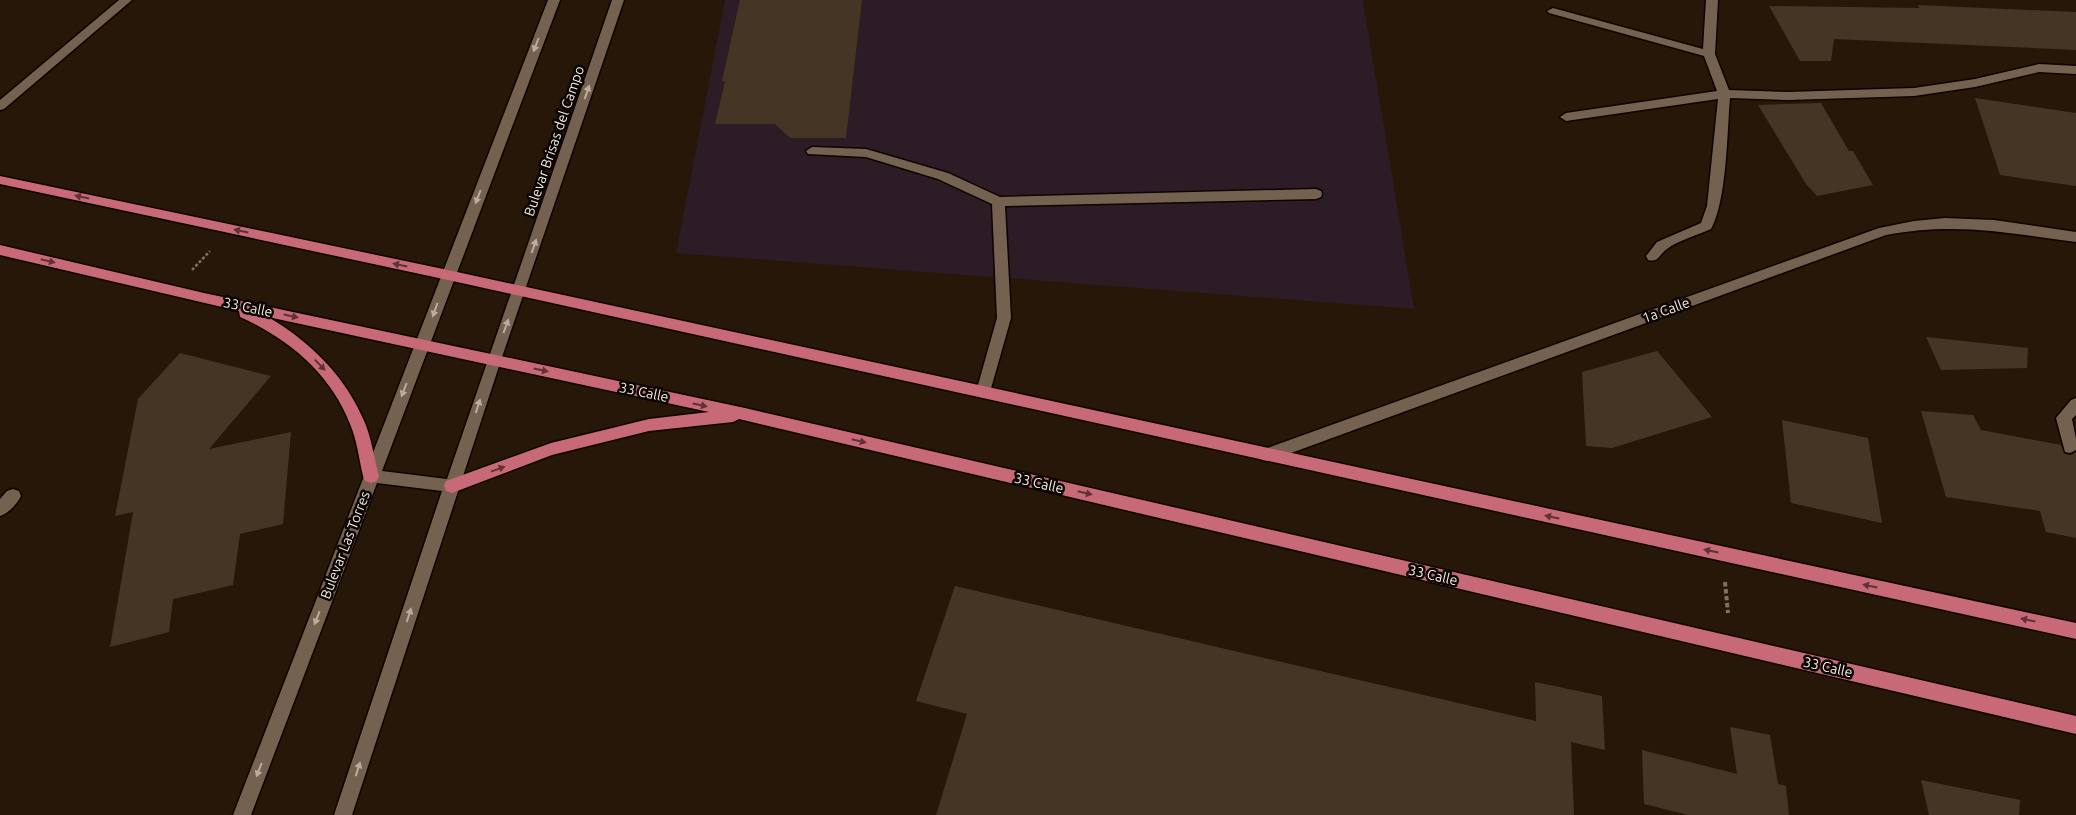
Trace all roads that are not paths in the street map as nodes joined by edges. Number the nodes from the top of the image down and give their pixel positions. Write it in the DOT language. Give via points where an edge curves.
graph roads {
  1 [pos="126,0"];
  2 [pos="554,0"];
  3 [pos="618,0"];
  4 [pos="1712,0"];
  5 [pos="1553,11"];
  6 [pos="1709,54"];
  7 [pos="2076,70"];
  8 [pos="1724,94"];
  9 [pos="0,106"];
  10 [pos="1566,117"];
  11 [pos="812,151"];
  12 [pos="0,180"];
  13 [pos="1316,194"];
  14 [pos="998,202"];
  15 [pos="2076,237"];
  16 [pos="0,250"];
  17 [pos="1653,256"];
  18 [pos="448,275"];
  19 [pos="519,292"];
  20 [pos="204,298"];
  21 [pos="422,344"];
  22 [pos="494,360"];
  23 [pos="982,392"];
  24 [pos="2076,404"];
  25 [pos="745,414"];
  26 [pos="2070,447"];
  27 [pos="1267,455"];
  28 [pos="370,476"];
  29 [pos="452,486"];
  30 [pos="13,496"];
  31 [pos="0,510"];
  32 [pos="2076,631"];
  33 [pos="2076,724"];
  34 [pos="242,815"];
  35 [pos="343,815"];
  1 -- 9 [label="street"];
  2 -- 18 [label="street, one-way"];
  19 -- 3 [label="street, Bulevar Brisas del Campo, one-way"];
  4 -- 6 [label="street"];
  5 -- 6 [label="street"];
  6 -- 8 [label="street"];
  7 -- 8 [label="street" via="2039,68 1914,92 1788,96"];
  8 -- 10 [label="street"];
  8 -- 17 [label="street" via="1714,206 1706,226 1662,245"];
  11 -- 14 [label="street" via="866,153 943,176"];
  18 -- 12 [label="main road, one-way"];
  13 -- 14 [label="street"];
  14 -- 23 [label="street" via="1004,318"];
  15 -- 27 [label="street, 1a Calle" via="1947,223 1884,231"];
  16 -- 20 [label="main road, 33 Calle, one-way"];
  18 -- 19 [label="main road"];
  18 -- 21 [label="street, Bulevar Las Torres, one-way"];
  22 -- 19 [label="street, one-way"];
  19 -- 23 [label="main road"];
  20 -- 21 [label="main road, 33 Calle, one-way"];
  20 -- 28 [label="main road, one-way" via="256,317 299,344 334,380 358,424"];
  21 -- 22 [label="main road, 33 Calle"];
  21 -- 28 [label="street, Bulevar Las Torres, one-way"];
  22 -- 25 [label="main road, 33 Calle, one-way"];
  29 -- 22 [label="street, one-way"];
  23 -- 27 [label="main road"];
  24 -- 26 [label="street" via="2064,418"];
  29 -- 25 [label="main road, one-way" via="551,450 648,425"];
  25 -- 33 [label="main road, 33 Calle, one-way"];
  32 -- 27 [label="main road, one-way"];
  28 -- 29 [label="street"];
  28 -- 34 [label="street, Bulevar Las Torres, one-way"];
  35 -- 29 [label="street, one-way"];
  30 -- 31 [label="street"];
}
